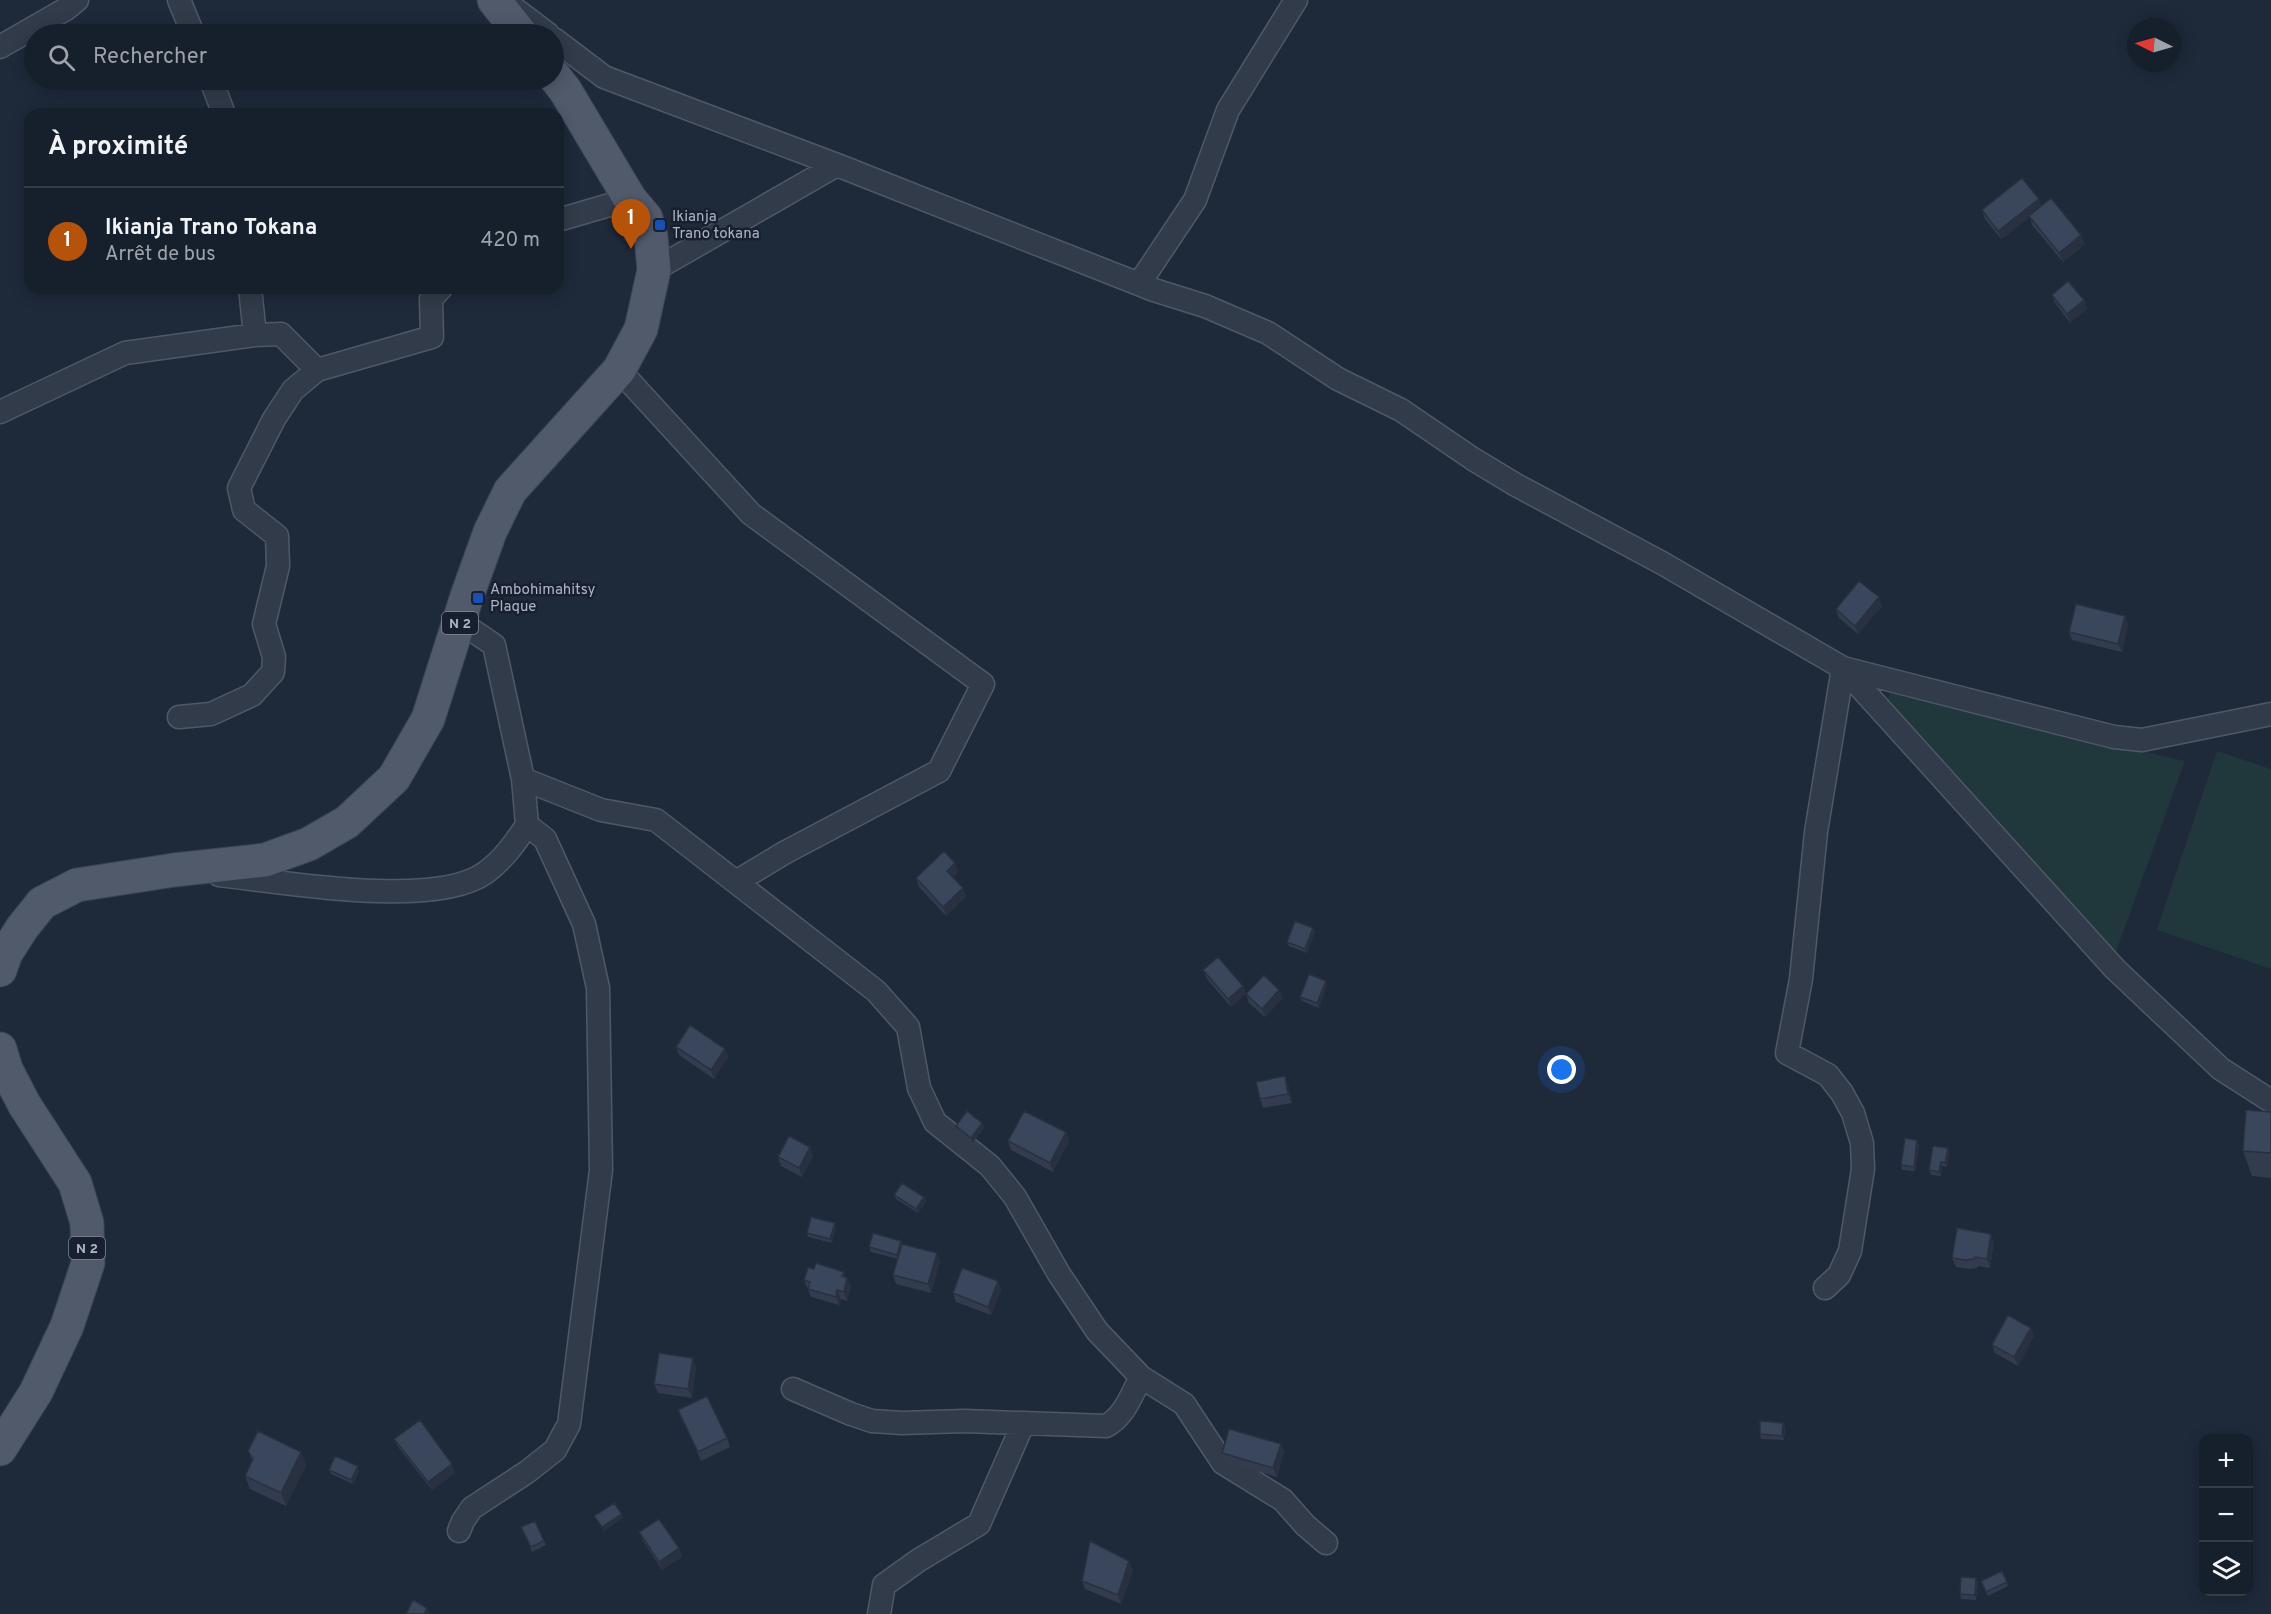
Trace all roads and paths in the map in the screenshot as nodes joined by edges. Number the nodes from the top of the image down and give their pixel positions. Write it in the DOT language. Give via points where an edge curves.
graph roads {
  1 [pos="77,0"];
  2 [pos="494,0"];
  3 [pos="502,0"];
  4 [pos="1296,0"];
  5 [pos="181,1"];
  6 [pos="40,24"];
  7 [pos="189,24"];
  8 [pos="513,24"];
  9 [pos="534,24"];
  10 [pos="24,33"];
  11 [pos="0,47"];
  12 [pos="564,47"];
  13 [pos="564,89"];
  14 [pos="215,90"];
  15 [pos="222,108"];
  16 [pos="837,165"];
  17 [pos="630,199"];
  18 [pos="564,218"];
  19 [pos="654,270"];
  20 [pos="1139,284"];
  21 [pos="251,294"];
  22 [pos="436,294"];
  23 [pos="255,335"];
  24 [pos="317,370"];
  25 [pos="619,370"];
  26 [pos="0,412"];
  27 [pos="460,622"];
  28 [pos="1843,668"];
  29 [pos="2271,714"];
  30 [pos="179,717"];
  31 [pos="523,779"];
  32 [pos="527,825"];
  33 [pos="174,870"];
  34 [pos="736,882"];
  35 [pos="0,970"];
  36 [pos="0,1049"];
  37 [pos="2271,1101"];
  38 [pos="1826,1288"];
  39 [pos="1141,1377"];
  40 [pos="793,1389"];
  41 [pos="1023,1424"];
  42 [pos="0,1449"];
  43 [pos="459,1531"];
  44 [pos="1326,1543"];
  45 [pos="879,1614"];
  1 -- 6 [label="street"];
  2 -- 8 [label="main road"];
  3 -- 9 [label="street"];
  4 -- 20 [label="street" via="1228,110 1195,200"];
  5 -- 7 [label="street"];
  10 -- 11 [label="street"];
  12 -- 16 [label="street" via="604,77"];
  13 -- 17 [label="main road, N 2"];
  14 -- 15 [label="street"];
  16 -- 19 [label="street"];
  16 -- 20 [label="street"];
  17 -- 18 [label="street"];
  17 -- 19 [label="main road, N 2" via="646,218"];
  19 -- 25 [label="main road, N 2" via="641,329"];
  20 -- 28 [label="street" via="1268,333 1338,379 1401,411 1473,459"];
  21 -- 23 [label="street"];
  22 -- 24 [label="street" via="431,299 432,337"];
  23 -- 24 [label="street" via="281,334"];
  23 -- 26 [label="street" via="125,354"];
  24 -- 30 [label="street" via="293,390 239,488 244,510 277,536 279,566 264,624 274,657 273,672 252,695 212,714"];
  25 -- 27 [label="main road, N 2" via="510,490 490,532"];
  25 -- 34 [label="street" via="751,514 983,684 939,771"];
  27 -- 31 [label="street" via="494,645"];
  27 -- 33 [label="main road, N 2" via="428,719 394,778 347,822 309,844 265,860"];
  28 -- 29 [label="street" via="2123,738 2142,740"];
  28 -- 37 [label="street" via="2115,969 2221,1069"];
  28 -- 38 [label="street" via="1815,832 1801,979 1787,1053 1828,1075 1853,1113 1862,1143 1863,1169 1850,1251 1839,1275"];
  31 -- 32 [label="street"];
  31 -- 34 [label="street" via="601,810 656,820"];
  32 -- 33 [label="street" via="511,850 484,874 450,887 392,892"];
  32 -- 43 [label="street" via="545,838 584,924 598,988 601,1170 569,1424 555,1450 472,1508"];
  33 -- 35 [label="main road, N 2" via="77,885 42,903 6,952"];
  34 -- 39 [label="street" via="876,991 908,1027 919,1088 935,1122 990,1166 1015,1197 1097,1331"];
  36 -- 42 [label="main road, N 2" via="24,1104 75,1183 87,1223 88,1263 67,1326 36,1392"];
  39 -- 41 [label="street" via="1120,1414 1106,1426"];
  39 -- 44 [label="street" via="1184,1404 1223,1463 1283,1500"];
  40 -- 41 [label="street" via="872,1421"];
  41 -- 45 [label="street" via="980,1524 884,1585"];
}
